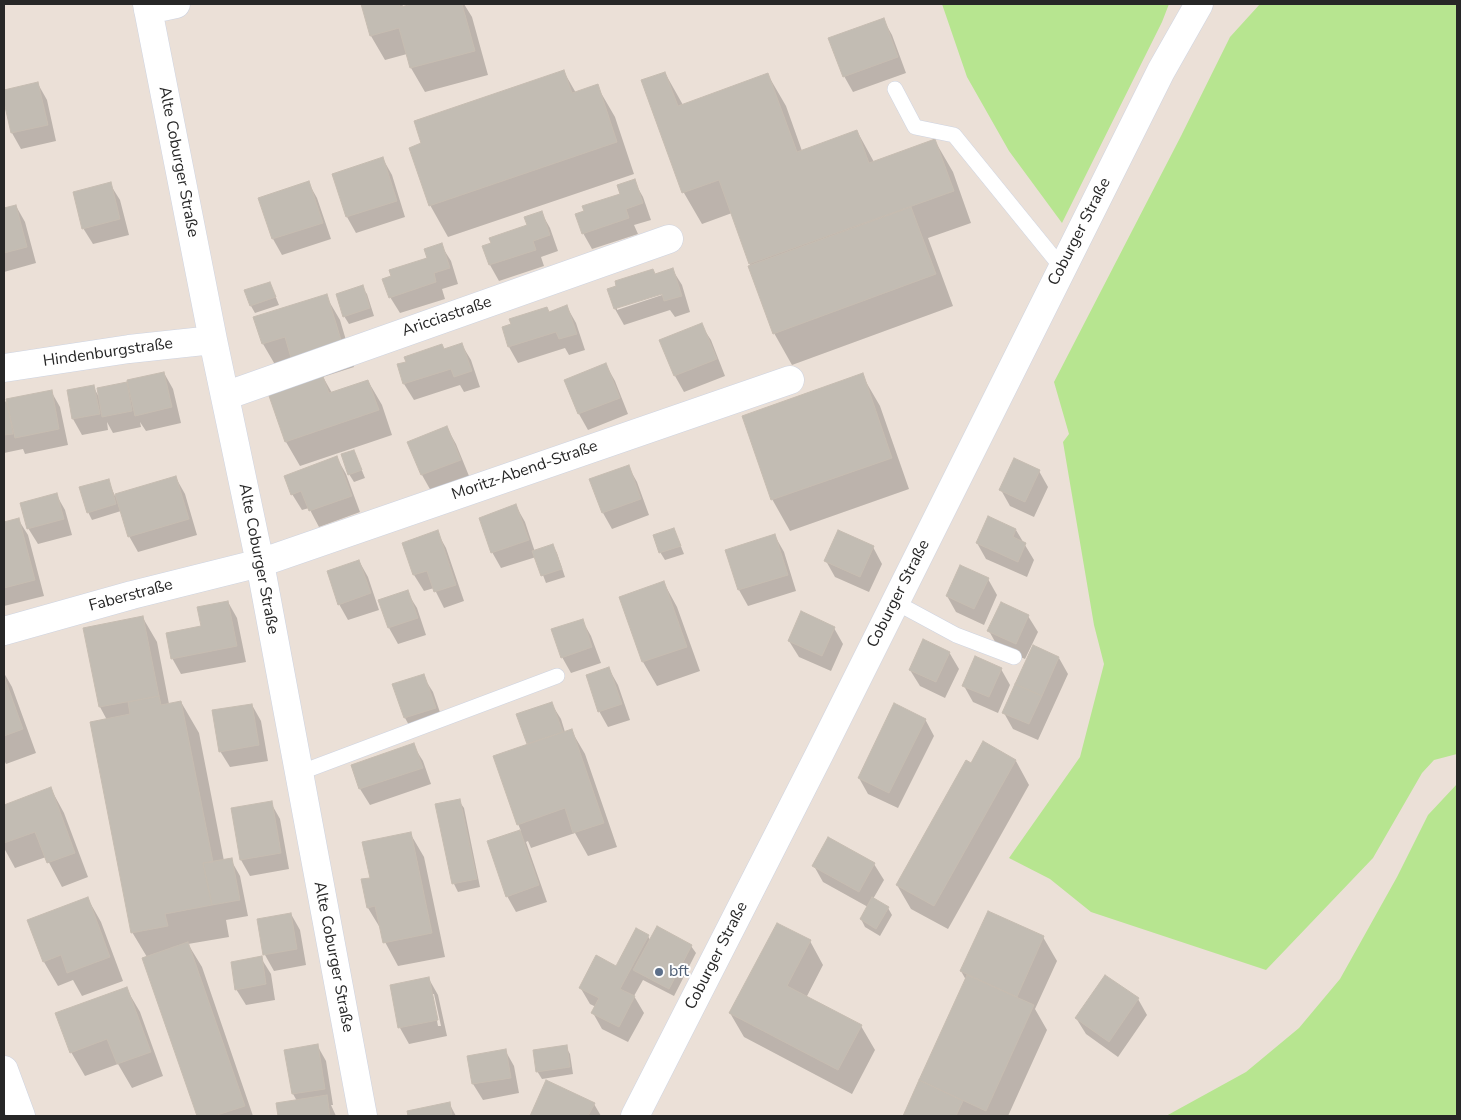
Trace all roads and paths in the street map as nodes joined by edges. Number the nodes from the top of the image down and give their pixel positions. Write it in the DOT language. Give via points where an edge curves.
graph roads {
  1 [pos="176,4"];
  2 [pos="1199,4"];
  3 [pos="147,7"];
  4 [pos="895,90"];
  5 [pos="669,239"];
  6 [pos="1062,268"];
  7 [pos="213,340"];
  8 [pos="4,368"];
  9 [pos="790,380"];
  10 [pos="225,396"];
  11 [pos="260,563"];
  12 [pos="895,602"];
  13 [pos="4,631"];
  14 [pos="1014,657"];
  15 [pos="557,676"];
  16 [pos="298,774"];
  17 [pos="4,1070"];
  18 [pos="21,1116"];
  19 [pos="362,1116"];
  20 [pos="635,1116"];
  1 -- 3 [label="street"];
  2 -- 6 [label="street, Coburger Straße" via="1161,71"];
  3 -- 7 [label="street, Alte Coburger Straße"];
  4 -- 6 [label="lane" via="915,127 954,135"];
  5 -- 10 [label="street, Aricciastraße"];
  6 -- 12 [label="street, Coburger Straße"];
  7 -- 8 [label="street, Hindenburgstraße"];
  7 -- 10 [label="street, Alte Coburger Straße"];
  9 -- 11 [label="street, Moritz-Abend-Straße"];
  10 -- 11 [label="street, Alte Coburger Straße"];
  11 -- 13 [label="street, Faberstraße"];
  11 -- 16 [label="street, Alte Coburger Straße"];
  12 -- 14 [label="lane" via="956,635"];
  12 -- 20 [label="street, Coburger Straße"];
  15 -- 16 [label="lane"];
  16 -- 19 [label="street, Alte Coburger Straße"];
  17 -- 18 [label="street"];
}
